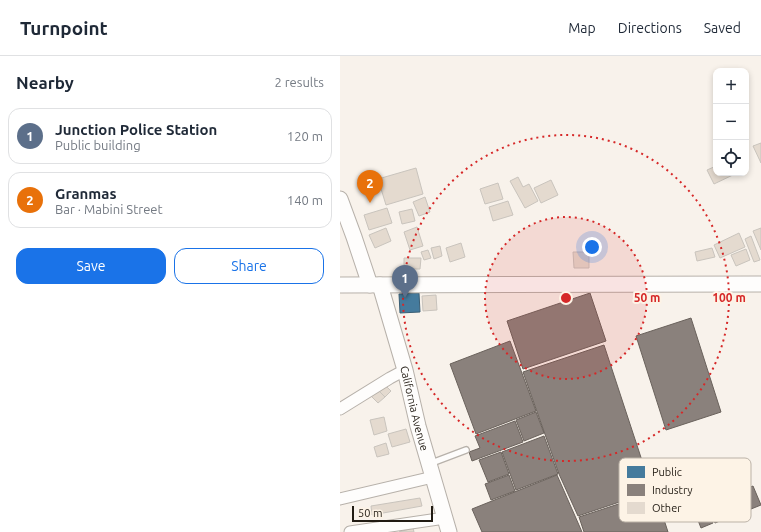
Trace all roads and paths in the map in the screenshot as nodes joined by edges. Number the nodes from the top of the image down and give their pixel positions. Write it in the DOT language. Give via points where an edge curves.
graph roads {
  1 [pos="340,199"];
  2 [pos="761,284"];
  3 [pos="340,285"];
  4 [pos="375,285"];
  5 [pos="405,370"];
  6 [pos="340,409"];
  7 [pos="466,450"];
  8 [pos="431,471"];
  9 [pos="340,499"];
  10 [pos="447,525"];
  11 [pos="350,532"];
  1 -- 4 [label="main road, California Avenue" via="349,230"];
  2 -- 4 [label="main road"];
  3 -- 4 [label="main road"];
  4 -- 5 [label="main road, California Avenue"];
  5 -- 6 [label="street"];
  5 -- 8 [label="main road, California Avenue"];
  7 -- 8 [label="lane"];
  8 -- 9 [label="street"];
  8 -- 10 [label="main road, California Avenue"];
  10 -- 11 [label="street"];
}
